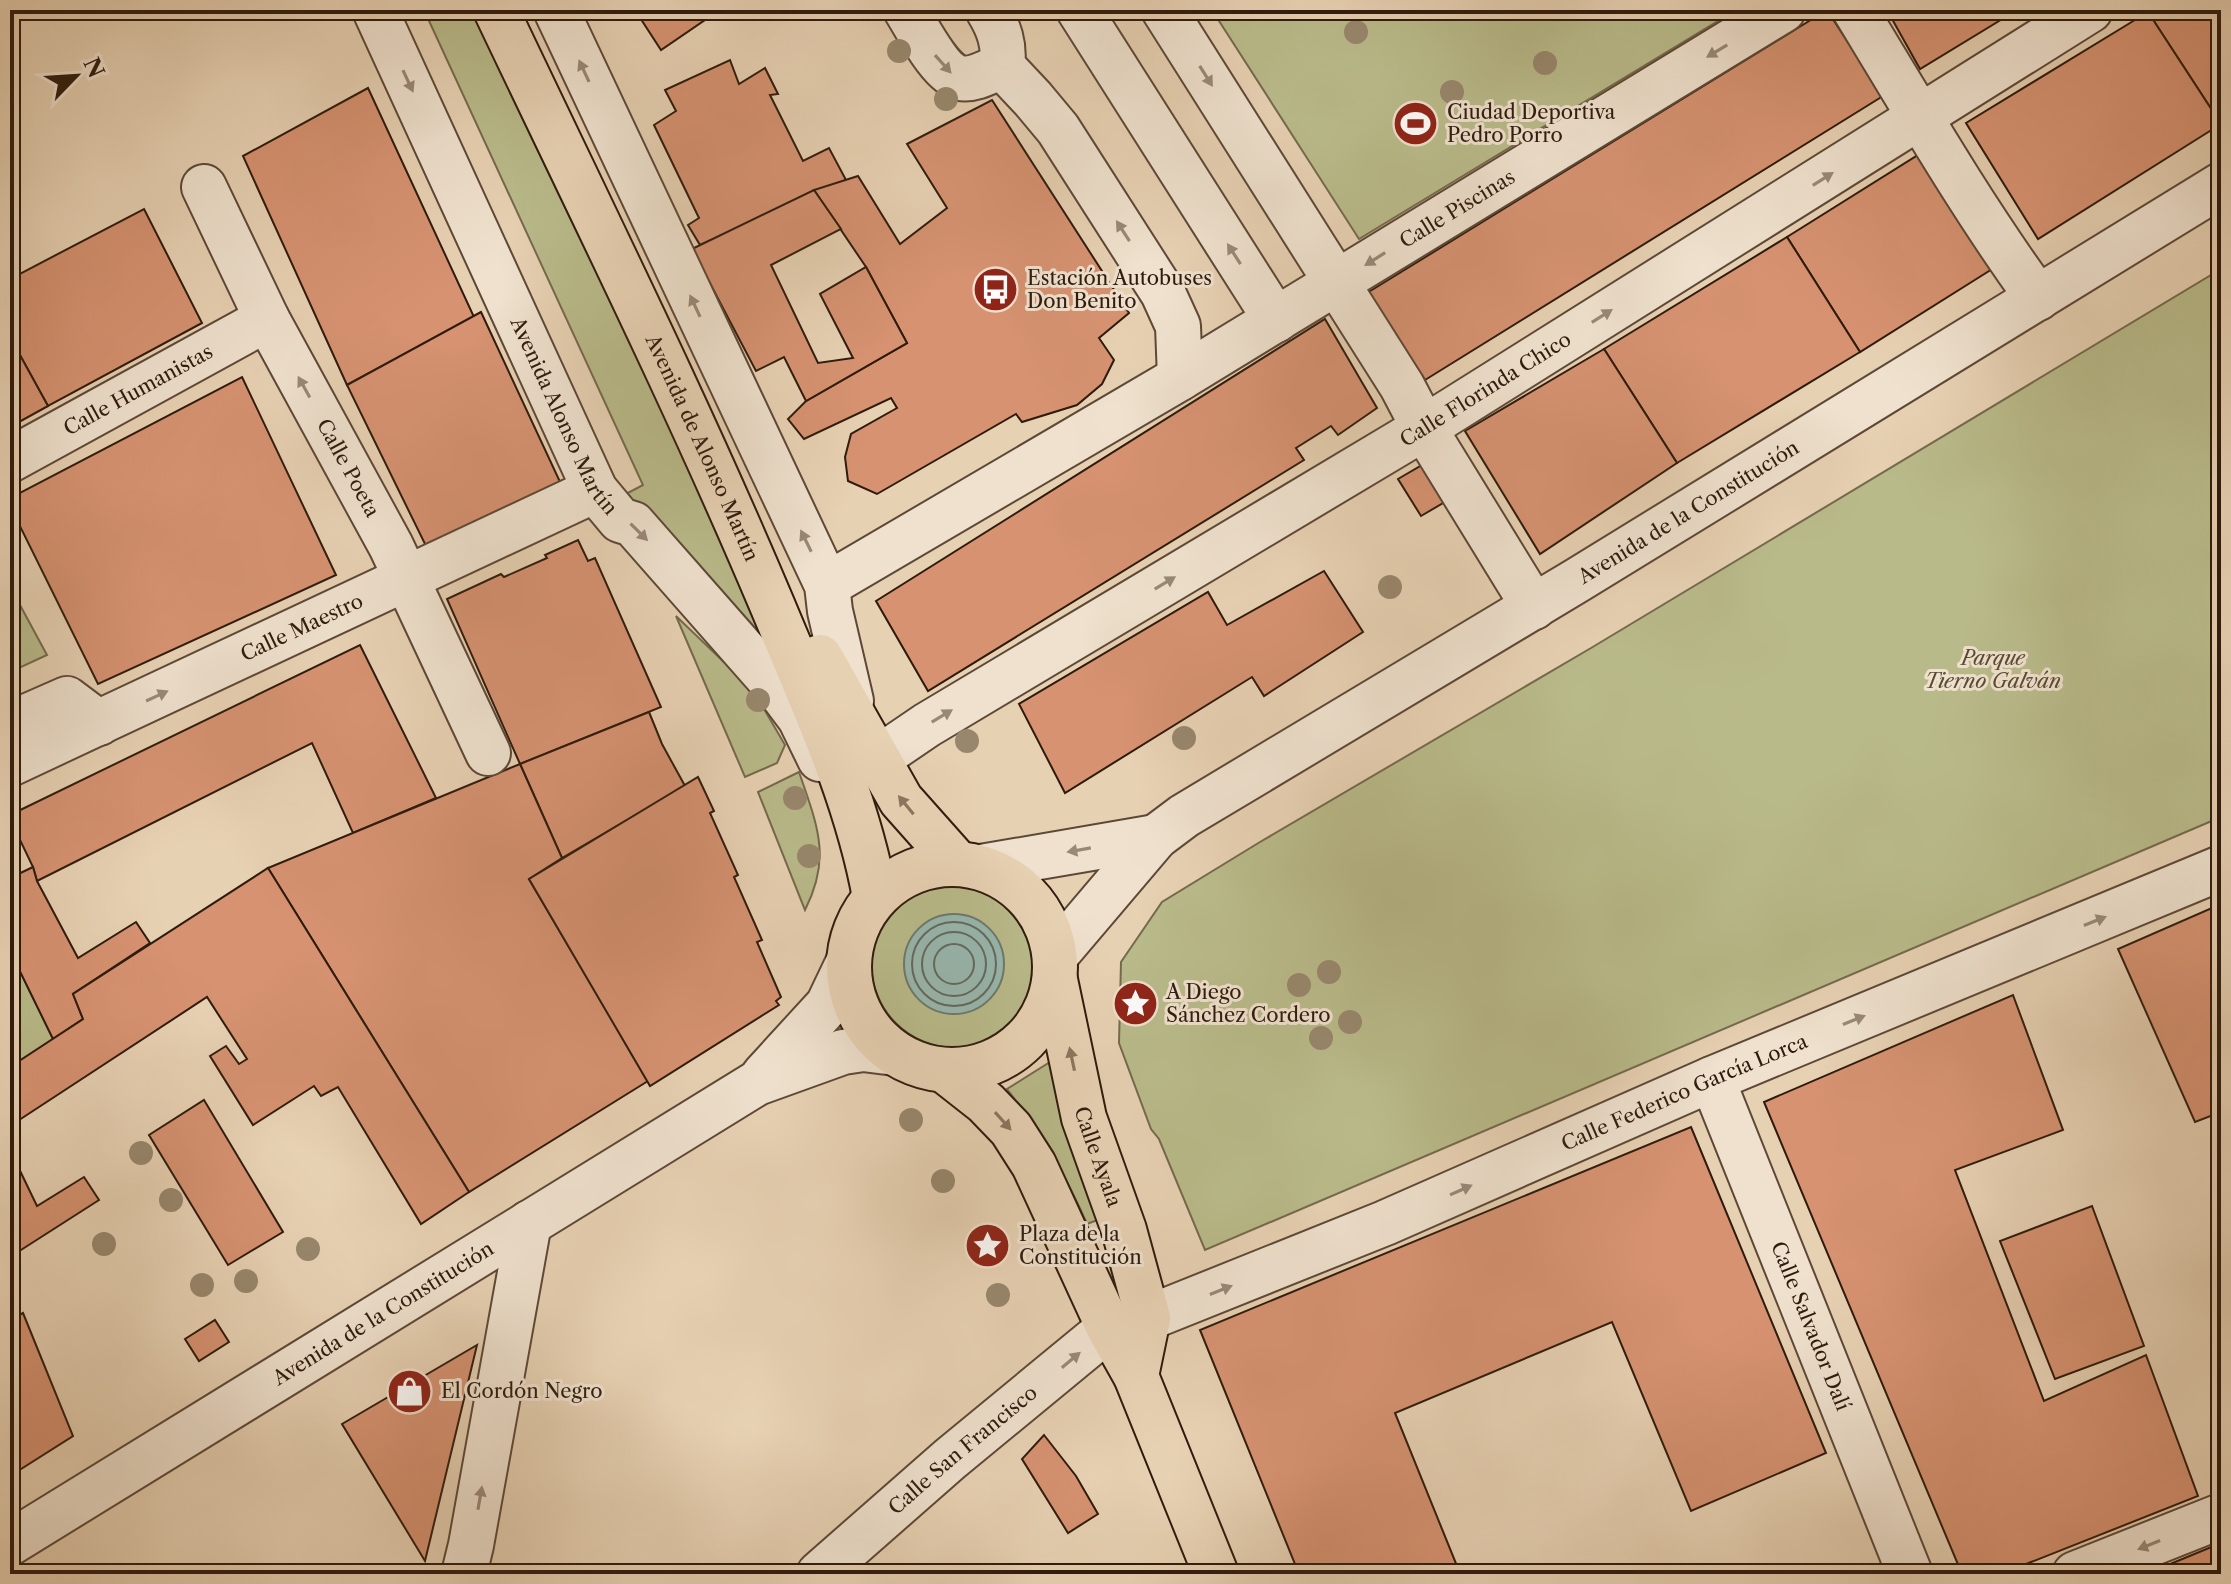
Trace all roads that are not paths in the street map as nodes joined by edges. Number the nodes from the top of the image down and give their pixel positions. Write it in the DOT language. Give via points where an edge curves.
graph roads {
  1 [pos="375,10"];
  2 [pos="496,10"];
  3 [pos="556,10"];
  4 [pos="906,10"];
  5 [pos="988,10"];
  6 [pos="1079,10"];
  7 [pos="1164,10"];
  8 [pos="1783,10"];
  9 [pos="1855,10"];
  10 [pos="2090,10"];
  11 [pos="1002,66"];
  12 [pos="1920,118"];
  13 [pos="2221,185"];
  14 [pos="204,187"];
  15 [pos="1338,282"];
  16 [pos="2038,298"];
  17 [pos="267,319"];
  18 [pos="1276,320"];
  19 [pos="1180,378"];
  20 [pos="1424,428"];
  21 [pos="10,460"];
  22 [pos="595,490"];
  23 [pos="406,579"];
  24 [pos="827,585"];
  25 [pos="1534,607"];
  26 [pos="99,723"];
  27 [pos="10,724"];
  28 [pos="853,739"];
  29 [pos="488,753"];
  30 [pos="10,764"];
  31 [pos="1156,837"];
  32 [pos="969,865"];
  33 [pos="2221,868"];
  34 [pos="871,878"];
  35 [pos="849,961"];
  36 [pos="1055,968"];
  37 [pos="895,1053"];
  38 [pos="944,1070"];
  39 [pos="1712,1079"];
  40 [pos="757,1083"];
  41 [pos="529,1223"];
  42 [pos="444,1277"];
  43 [pos="515,1299"];
  44 [pos="1129,1323"];
  45 [pos="2221,1516"];
  46 [pos="10,1543"];
  47 [pos="464,1574"];
  48 [pos="819,1574"];
  49 [pos="1216,1574"];
  50 [pos="1910,1574"];
  51 [pos="2075,1574"];
  1 -- 22 [label="street, Avenida Alonso Martín, one-way"];
  2 -- 28 [label="main road, Avenida de Alonso Martín" via="753,559"];
  24 -- 3 [label="street, Avenida de Alonso Martín, one-way"];
  4 -- 11 [label="street, one-way" via="945,70 960,78"];
  5 -- 11 [label="street" via="1001,34"];
  18 -- 6 [label="street, one-way"];
  7 -- 15 [label="street, one-way"];
  8 -- 15 [label="street, Calle Piscinas, one-way"];
  9 -- 12 [label="street"];
  10 -- 12 [label="street, Calle Florinda Chico"];
  19 -- 11 [label="street, one-way" via="1178,326 1163,293 1058,129"];
  12 -- 16 [label="street"];
  20 -- 12 [label="street, Calle Florinda Chico, one-way"];
  13 -- 16 [label="street, Avenida de la Constitución"];
  14 -- 17 [label="street, Calle Poeta"];
  15 -- 18 [label="street, Calle Piscinas"];
  15 -- 20 [label="street"];
  16 -- 25 [label="street, Avenida de la Constitución"];
  17 -- 21 [label="street, Calle Humanistas"];
  23 -- 17 [label="street, Calle Poeta, one-way"];
  18 -- 19 [label="street, Calle Piscinas"];
  19 -- 24 [label="street, Calle Piscinas"];
  20 -- 25 [label="street"];
  28 -- 20 [label="street, Calle Florinda Chico, one-way" via="927,725"];
  22 -- 23 [label="street, Calle Maestro"];
  22 -- 34 [label="street, Avenida Alonso Martín, one-way" via="620,520 633,524 800,718"];
  26 -- 23 [label="street, Calle Maestro, one-way"];
  23 -- 29 [label="street, Calle Poeta"];
  24 -- 28 [label="street, Avenida de Alonso Martín"];
  25 -- 31 [label="street, Avenida de la Constitución"];
  26 -- 27 [label="street" via="67,699"];
  26 -- 30 [label="street, Calle Maestro"];
  32 -- 28 [label="main road, Avenida de Alonso Martín, one-way" via="901,800"];
  28 -- 34 [label="main road, Avenida de Alonso Martín"];
  31 -- 32 [label="street, one-way"];
  31 -- 36 [label="street"];
  32 -- 34 [label="main road" via="927,866 899,878"];
  32 -- 36 [label="main road" via="1008,880 1031,900 1048,927"];
  39 -- 33 [label="street, Calle Federico García Lorca, one-way"];
  34 -- 35 [label="main road"];
  35 -- 37 [label="main road" via="854,996 869,1028"];
  35 -- 40 [label="street, Avenida de la Constitución" via="828,1005"];
  36 -- 38 [label="main road" via="1046,1010 1029,1036 1005,1056 975,1068"];
  44 -- 36 [label="main road, Calle Ayala, one-way" via="1124,1230 1084,1118"];
  37 -- 38 [label="main road"];
  37 -- 40 [label="street, Avenida de la Constitución" via="843,1052"];
  38 -- 44 [label="main road, one-way" via="1011,1129"];
  44 -- 39 [label="street, Calle Federico García Lorca, one-way" via="1385,1223"];
  39 -- 50 [label="street, Calle Salvador Dalí"];
  40 -- 41 [label="street, Avenida de la Constitución"];
  41 -- 42 [label="street, Avenida de la Constitución"];
  41 -- 43 [label="street"];
  42 -- 43 [label="street"];
  42 -- 46 [label="street, Avenida de la Constitución"];
  47 -- 43 [label="street, one-way"];
  48 -- 44 [label="street, Calle San Francisco, one-way" via="950,1459"];
  44 -- 49 [label="main road, Calle Ayala" via="1136,1376"];
  45 -- 51 [label="street, one-way"];
}
